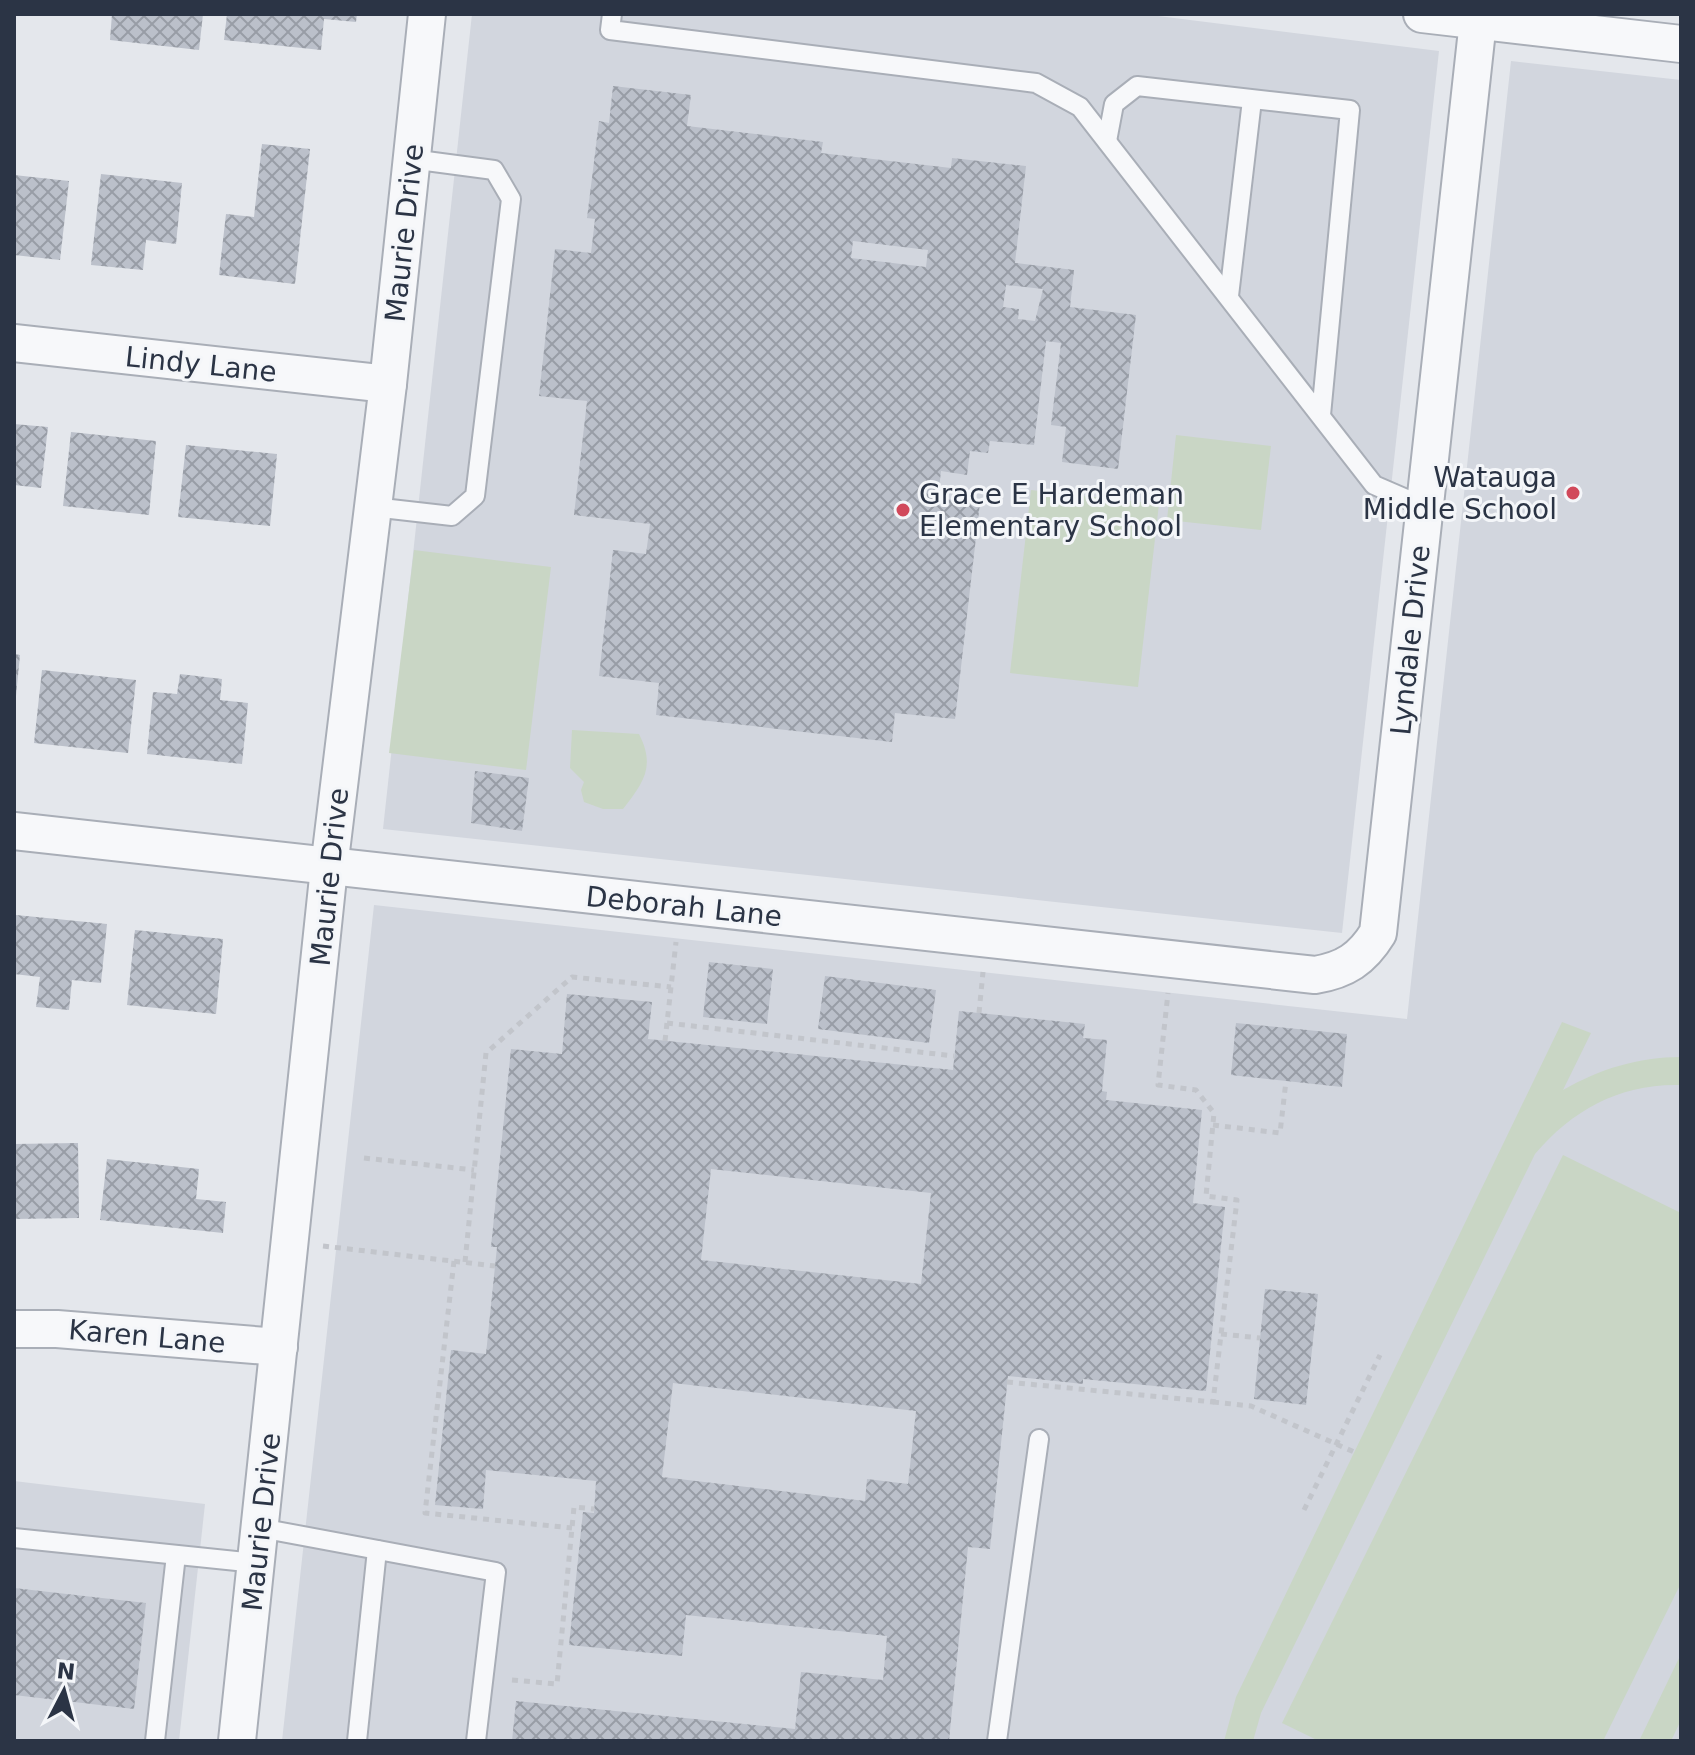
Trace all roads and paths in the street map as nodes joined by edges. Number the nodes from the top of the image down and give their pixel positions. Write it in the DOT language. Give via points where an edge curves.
graph roads {
  1 [pos="427,14"];
  2 [pos="612,14"];
  3 [pos="1435,15"];
  4 [pos="1478,21"];
  5 [pos="1681,44"];
  6 [pos="1252,100"];
  7 [pos="1107,141"];
  8 [pos="411,159"];
  9 [pos="1229,296"];
  10 [pos="14,343"];
  11 [pos="388,384"];
  12 [pos="1321,415"];
  13 [pos="373,507"];
  14 [pos="1425,507"];
  15 [pos="14,831"];
  16 [pos="329,868"];
  17 [pos="677,933"];
  18 [pos="1353,964"];
  19 [pos="983,967"];
  20 [pos="671,987"];
  21 [pos="1168,988"];
  22 [pos="979,1013"];
  23 [pos="741,1021"];
  24 [pos="667,1023"];
  25 [pos="740,1031"];
  26 [pos="665,1041"];
  27 [pos="954,1056"];
  28 [pos="1286,1081"];
  29 [pos="1213,1125"];
  30 [pos="364,1158"];
  31 [pos="474,1170"];
  32 [pos="291,1242"];
  33 [pos="454,1261"];
  34 [pos="465,1262"];
  35 [pos="495,1266"];
  36 [pos="14,1329"];
  37 [pos="1221,1334"];
  38 [pos="1260,1338"];
  39 [pos="279,1347"];
  40 [pos="1380,1355"];
  41 [pos="1007,1382"];
  42 [pos="1213,1402"];
  43 [pos="1039,1439"];
  44 [pos="1337,1444"];
  45 [pos="1354,1452"];
  46 [pos="594,1509"];
  47 [pos="1304,1510"];
  48 [pos="572,1528"];
  49 [pos="14,1538"];
  50 [pos="258,1545"];
  51 [pos="377,1550"];
  52 [pos="176,1555"];
  53 [pos="506,1679"];
  54 [pos="155,1741"];
  55 [pos="237,1741"];
  56 [pos="357,1741"];
  57 [pos="476,1741"];
  58 [pos="997,1741"];
  1 -- 8 [label="street, Maurie Drive"];
  2 -- 7 [label="lane" via="610,30 1036,83 1080,107"];
  3 -- 4 [label="street"];
  4 -- 5 [label="street"];
  4 -- 14 [label="street, Lyndale Drive"];
  6 -- 7 [label="lane" via="1137,86 1114,104"];
  6 -- 9 [label="lane"];
  6 -- 12 [label="lane" via="1350,110"];
  7 -- 9 [label="lane"];
  8 -- 11 [label="street, Maurie Drive"];
  8 -- 13 [label="lane" via="494,170 511,199 475,496 452,516"];
  9 -- 12 [label="lane"];
  10 -- 11 [label="street, Lindy Lane"];
  11 -- 13 [label="street, Maurie Drive"];
  12 -- 14 [label="lane" via="1374,485"];
  13 -- 16 [label="street, Maurie Drive"];
  14 -- 18 [label="street, Lyndale Drive" via="1378,933"];
  15 -- 16 [label="street, Deborah Lane"];
  16 -- 18 [label="street, Deborah Lane" via="1315,975"];
  16 -- 32 [label="street, Maurie Drive"];
  17 -- 20 [label="path"];
  19 -- 22 [label="path"];
  20 -- 24 [label="path"];
  20 -- 31 [label="path" via="572,977 486,1053"];
  21 -- 29 [label="path" via="1158,1085 1196,1090 1214,1113"];
  23 -- 25 [label="path"];
  24 -- 25 [label="path"];
  24 -- 26 [label="path"];
  25 -- 27 [label="path"];
  28 -- 29 [label="path" via="1280,1133"];
  29 -- 37 [label="path" via="1206,1196 1237,1200"];
  30 -- 31 [label="path"];
  31 -- 34 [label="path"];
  32 -- 33 [label="path"];
  32 -- 39 [label="street, Maurie Drive"];
  33 -- 34 [label="path"];
  33 -- 48 [label="path" via="425,1513"];
  34 -- 35 [label="path"];
  36 -- 39 [label="street, Karen Lane"];
  37 -- 38 [label="path"];
  37 -- 42 [label="path"];
  39 -- 50 [label="street, Maurie Drive"];
  40 -- 44 [label="path"];
  41 -- 42 [label="path"];
  42 -- 44 [label="path" via="1251,1406"];
  43 -- 58 [label="lane"];
  44 -- 45 [label="path"];
  44 -- 47 [label="path"];
  46 -- 48 [label="path" via="574,1507"];
  48 -- 53 [label="path" via="557,1684"];
  49 -- 52 [label="lane"];
  50 -- 51 [label="lane"];
  50 -- 52 [label="lane"];
  50 -- 55 [label="street, Maurie Drive"];
  51 -- 56 [label="lane"];
  51 -- 57 [label="lane" via="496,1572"];
  52 -- 54 [label="lane"];
}
